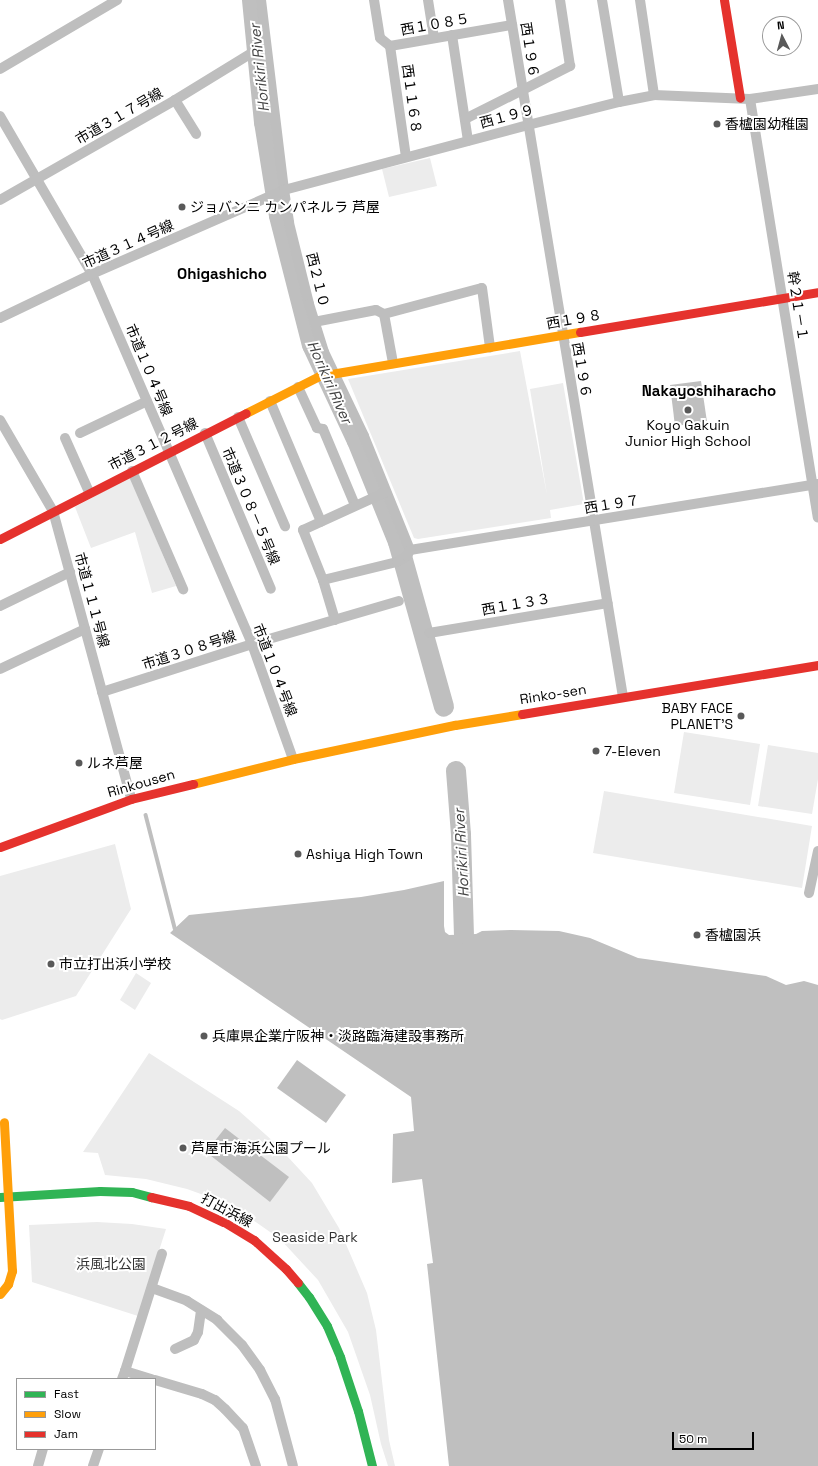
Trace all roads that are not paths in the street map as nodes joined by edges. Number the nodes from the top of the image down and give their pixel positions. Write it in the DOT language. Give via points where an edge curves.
graph roads {
  1 [pos="117,0"];
  2 [pos="261,0"];
  3 [pos="374,0"];
  4 [pos="428,0"];
  5 [pos="508,0"];
  6 [pos="560,0"];
  7 [pos="602,0"];
  8 [pos="640,0"];
  9 [pos="724,0"];
  10 [pos="512,25"];
  11 [pos="452,35"];
  12 [pos="434,38"];
  13 [pos="390,46"];
  14 [pos="250,54"];
  15 [pos="0,69"];
  16 [pos="522,89"];
  17 [pos="818,89"];
  18 [pos="654,95"];
  19 [pos="745,99"];
  20 [pos="175,100"];
  21 [pos="619,102"];
  22 [pos="0,116"];
  23 [pos="465,119"];
  24 [pos="528,125"];
  25 [pos="196,134"];
  26 [pos="468,141"];
  27 [pos="406,157"];
  28 [pos="36,180"];
  29 [pos="284,190"];
  30 [pos="0,200"];
  31 [pos="92,274"];
  32 [pos="818,292"];
  33 [pos="782,297"];
  34 [pos="384,314"];
  35 [pos="0,318"];
  36 [pos="314,322"];
  37 [pos="562,335"];
  38 [pos="490,347"];
  39 [pos="393,363"];
  40 [pos="333,373"];
  41 [pos="319,376"];
  42 [pos="298,387"];
  43 [pos="147,401"];
  44 [pos="270,401"];
  45 [pos="238,417"];
  46 [pos="0,420"];
  47 [pos="80,433"];
  48 [pos="205,433"];
  49 [pos="65,438"];
  50 [pos="169,452"];
  51 [pos="132,470"];
  52 [pos="815,485"];
  53 [pos="89,492"];
  54 [pos="385,492"];
  55 [pos="355,505"];
  56 [pos="53,511"];
  57 [pos="818,518"];
  58 [pos="594,521"];
  59 [pos="320,522"];
  60 [pos="285,526"];
  61 [pos="0,539"];
  62 [pos="409,553"];
  63 [pos="70,572"];
  64 [pos="323,580"];
  65 [pos="183,589"];
  66 [pos="271,589"];
  67 [pos="399,601"];
  68 [pos="608,603"];
  69 [pos="0,606"];
  70 [pos="335,620"];
  71 [pos="85,629"];
  72 [pos="429,633"];
  73 [pos="252,644"];
  74 [pos="818,665"];
  75 [pos="0,669"];
  76 [pos="102,692"];
  77 [pos="623,697"];
  78 [pos="293,759"];
  79 [pos="131,798"];
  80 [pos="0,847"];
  81 [pos="818,852"];
  82 [pos="809,893"];
  83 [pos="2,1123"];
  84 [pos="4,1197"];
  85 [pos="162,1254"];
  86 [pos="152,1288"];
  87 [pos="0,1294"];
  88 [pos="201,1310"];
  89 [pos="175,1349"];
  90 [pos="124,1375"];
  91 [pos="146,1378"];
  92 [pos="156,1380"];
  93 [pos="43,1450"];
  94 [pos="99,1450"];
  95 [pos="38,1466"];
  96 [pos="93,1466"];
  97 [pos="256,1466"];
  98 [pos="293,1466"];
  99 [pos="372,1466"];
  1 -- 15 [label="street"];
  2 -- 29 [label="street, 西２１０"];
  3 -- 13 [label="street, 西１０８５" via="380,38"];
  4 -- 12 [label="street"];
  5 -- 10 [label="street, 西１９６"];
  6 -- 16 [label="street" via="570,66"];
  7 -- 21 [label="street"];
  8 -- 18 [label="street"];
  9 -- 19 [label="street, 幹２１－１"];
  10 -- 11 [label="street, 西１０８５"];
  10 -- 16 [label="street, 西１９６"];
  11 -- 12 [label="street, 西１０８５"];
  11 -- 23 [label="street"];
  12 -- 13 [label="street, 西１０８５"];
  13 -- 27 [label="street, 西１１６８"];
  14 -- 20 [label="street, 市道３１７号線"];
  16 -- 23 [label="street"];
  16 -- 24 [label="street, 西１９６"];
  17 -- 19 [label="street, 西１９９"];
  18 -- 19 [label="street, 西１９９"];
  18 -- 21 [label="street, 西１９９"];
  19 -- 33 [label="street, 幹２１－１"];
  20 -- 25 [label="street"];
  20 -- 28 [label="street, 市道３１７号線"];
  21 -- 24 [label="street, 西１９９"];
  22 -- 28 [label="street, 市道１０４号線"];
  23 -- 26 [label="street"];
  24 -- 26 [label="street, 西１９９"];
  24 -- 37 [label="street, 西１９６"];
  26 -- 27 [label="street, 西１９９"];
  27 -- 29 [label="street, 西１９９"];
  28 -- 30 [label="street, 市道３１７号線"];
  28 -- 31 [label="street, 市道１０４号線"];
  29 -- 31 [label="street, 市道３１４号線"];
  29 -- 36 [label="street, 西２１０" via="289,222"];
  31 -- 35 [label="street, 市道３１４号線"];
  31 -- 43 [label="street, 市道１０４号線"];
  32 -- 33 [label="street, 西１９８"];
  33 -- 37 [label="street, 西１９８"];
  33 -- 52 [label="street, 幹２１－１"];
  34 -- 36 [label="street" via="376,310"];
  34 -- 38 [label="street" via="482,288"];
  34 -- 39 [label="street"];
  36 -- 40 [label="street, 西２１０"];
  37 -- 38 [label="street, 西１９８"];
  37 -- 58 [label="street, 西１９６"];
  38 -- 39 [label="street, 西１９８"];
  39 -- 40 [label="street, 西１９８"];
  40 -- 41 [label="street, 西１９８"];
  40 -- 54 [label="street, 西２１０" via="364,436"];
  41 -- 42 [label="street, 市道３１２号線"];
  42 -- 44 [label="street, 市道３１２号線"];
  42 -- 55 [label="street" via="317,428 323,429"];
  43 -- 47 [label="street"];
  43 -- 50 [label="street, 市道１０４号線"];
  44 -- 45 [label="street, 市道３１２号線"];
  44 -- 59 [label="street"];
  45 -- 48 [label="street, 市道３１２号線"];
  45 -- 60 [label="street"];
  46 -- 56 [label="street, 市道１１１号線"];
  48 -- 50 [label="street, 市道３１２号線"];
  48 -- 66 [label="street, 市道３０８－５号線"];
  49 -- 53 [label="street"];
  50 -- 51 [label="street, 市道３１２号線"];
  50 -- 73 [label="street, 市道１０４号線"];
  51 -- 53 [label="street, 市道３１２号線"];
  51 -- 65 [label="street"];
  52 -- 57 [label="street, 幹２１－１"];
  52 -- 58 [label="street, 西１９７"];
  53 -- 56 [label="street, 市道３１２号線"];
  54 -- 55 [label="street"];
  54 -- 62 [label="street, 西２１０"];
  55 -- 59 [label="street"];
  56 -- 61 [label="street, 市道３１２号線"];
  56 -- 63 [label="street, 市道１１１号線"];
  58 -- 62 [label="street, 西１９７"];
  58 -- 68 [label="street, 西１９６"];
  59 -- 64 [label="street" via="303,530"];
  62 -- 64 [label="street" via="397,562"];
  63 -- 69 [label="street"];
  63 -- 71 [label="street, 市道１１１号線"];
  64 -- 70 [label="street"];
  67 -- 70 [label="street, 市道３０８号線"];
  68 -- 72 [label="street, 西１１３３"];
  68 -- 77 [label="street, 西１９６"];
  70 -- 73 [label="street, 市道３０８号線"];
  71 -- 75 [label="street"];
  71 -- 76 [label="street, 市道１１１号線"];
  73 -- 76 [label="street, 市道３０８号線"];
  73 -- 78 [label="street, 市道１０４号線"];
  74 -- 77 [label="street, Rinko-sen"];
  76 -- 79 [label="street, 市道１１１号線"];
  77 -- 78 [label="street, Rinko-sen" via="455,724"];
  78 -- 79 [label="street, Rinkousen"];
  79 -- 80 [label="street, Rinkousen"];
  81 -- 82 [label="street"];
  83 -- 84 [label="street"];
  84 -- 87 [label="street" via="12,1271 8,1284"];
  84 -- 99 [label="street, 打出浜線" via="132,1192 189,1206 224,1222 254,1240 286,1269 309,1297 327,1326 358,1411"];
  85 -- 86 [label="street"];
  86 -- 88 [label="street" via="187,1301"];
  86 -- 90 [label="street"];
  88 -- 89 [label="street" via="198,1332 194,1340"];
  88 -- 98 [label="street" via="217,1320 242,1345 260,1370 275,1399"];
  90 -- 91 [label="street"];
  92 -- 97 [label="street" via="215,1400 243,1428"];
  93 -- 95 [label="street"];
  94 -- 96 [label="street"];
}
